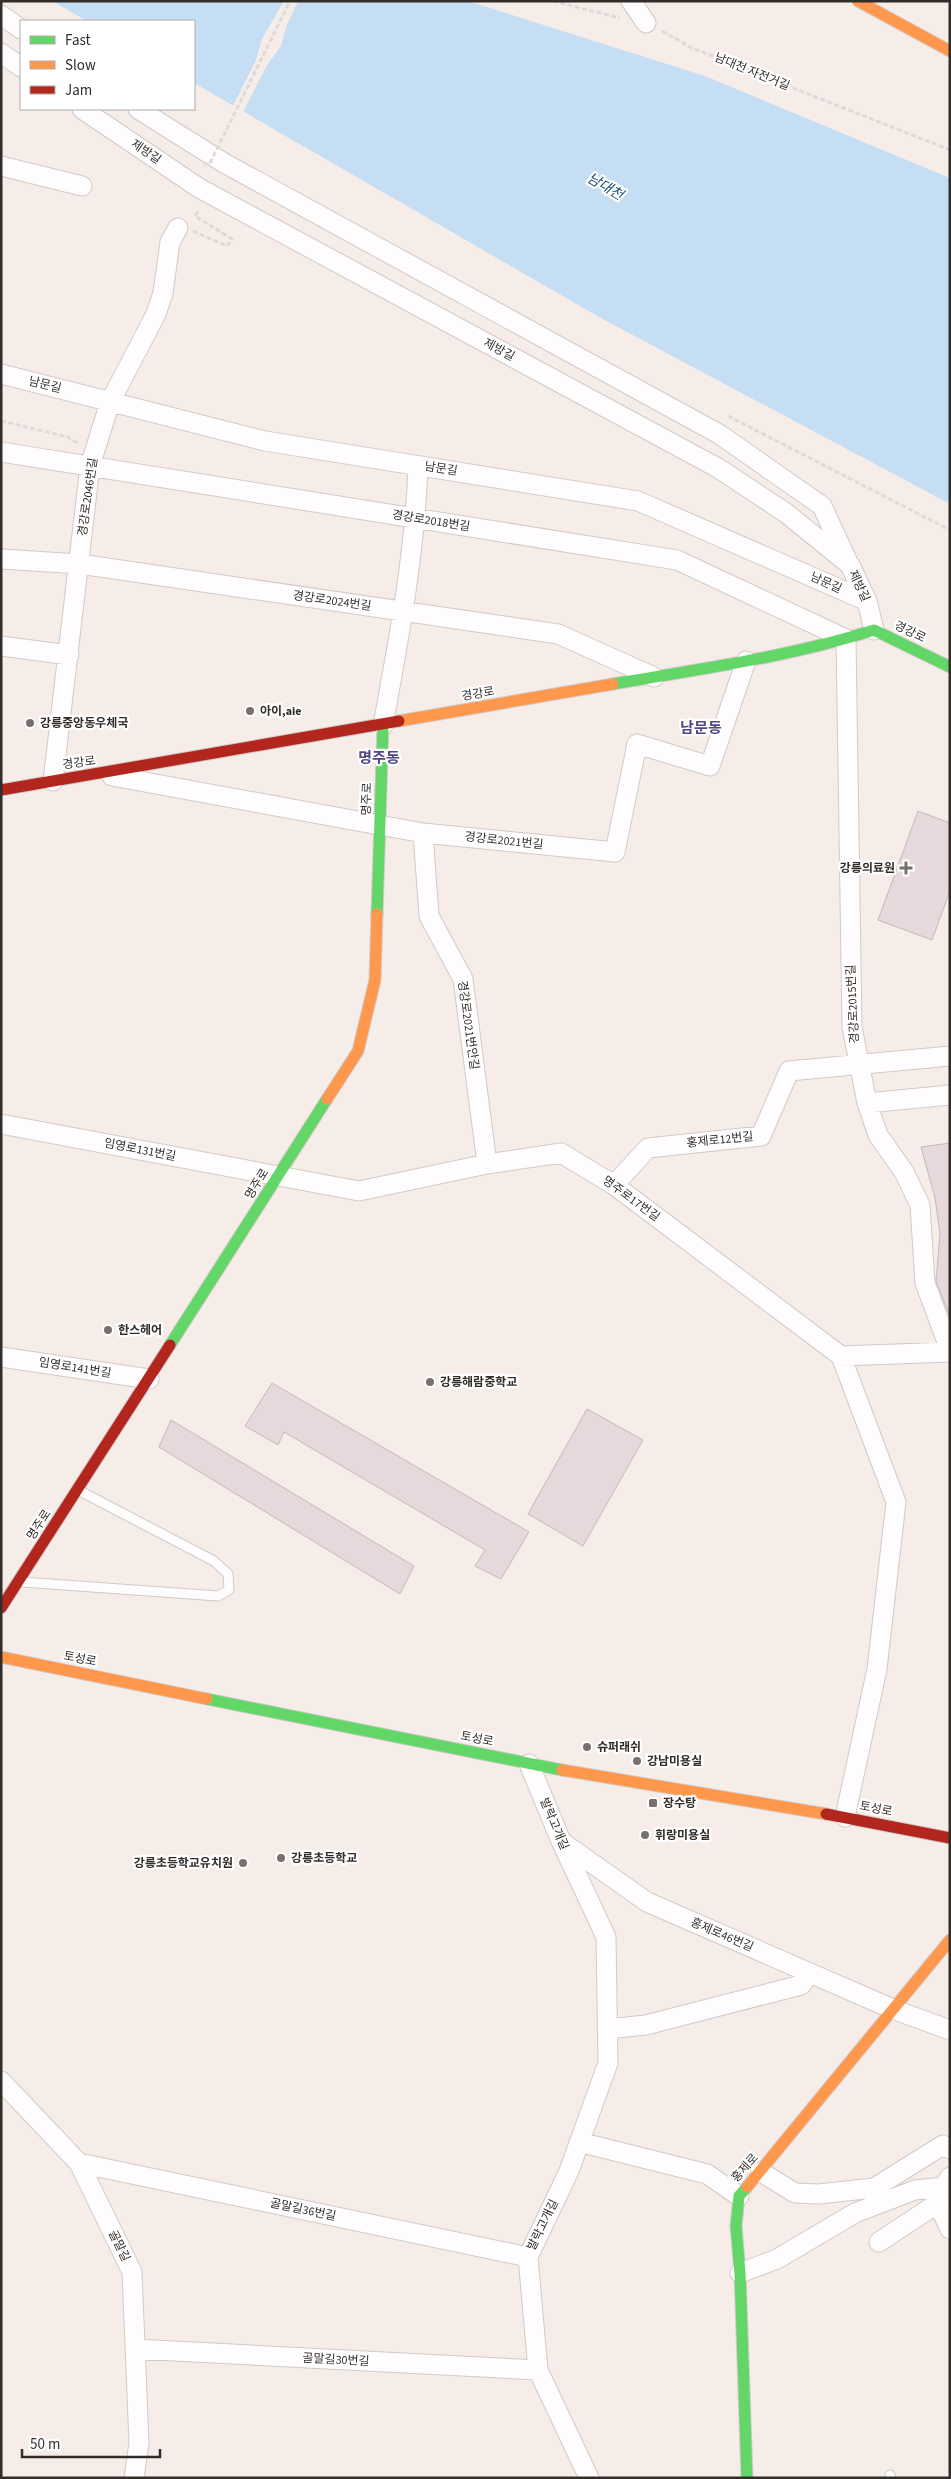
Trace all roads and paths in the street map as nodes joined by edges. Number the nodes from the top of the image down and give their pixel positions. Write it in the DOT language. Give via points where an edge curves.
graph roads {
  1 [pos="290,1"];
  2 [pos="553,1"];
  3 [pos="630,1"];
  4 [pos="858,1"];
  5 [pos="1,15"];
  6 [pos="646,23"];
  7 [pos="20,28"];
  8 [pos="950,51"];
  9 [pos="1,53"];
  10 [pos="20,66"];
  11 [pos="83,110"];
  12 [pos="140,110"];
  13 [pos="950,150"];
  14 [pos="204,163"];
  15 [pos="1,166"];
  16 [pos="82,186"];
  17 [pos="199,209"];
  18 [pos="178,228"];
  19 [pos="1,374"];
  20 [pos="110,402"];
  21 [pos="1,421"];
  22 [pos="1,452"];
  23 [pos="92,460"];
  24 [pos="418,466"];
  25 [pos="416,518"];
  26 [pos="1,559"];
  27 [pos="80,564"];
  28 [pos="850,565"];
  29 [pos="867,601"];
  30 [pos="404,612"];
  31 [pos="874,630"];
  32 [pos="846,639"];
  33 [pos="1,646"];
  34 [pos="69,655"];
  35 [pos="746,661"];
  36 [pos="950,667"];
  37 [pos="654,677"];
  38 [pos="383,724"];
  39 [pos="101,774"];
  40 [pos="53,781"];
  41 [pos="1,790"];
  42 [pos="380,825"];
  43 [pos="423,833"];
  44 [pos="950,1056"];
  45 [pos="858,1064"];
  46 [pos="950,1095"];
  47 [pos="867,1102"];
  48 [pos="1,1124"];
  49 [pos="487,1164"];
  50 [pos="278,1176"];
  51 [pos="614,1185"];
  52 [pos="950,1351"];
  53 [pos="841,1356"];
  54 [pos="1,1357"];
  55 [pos="149,1379"];
  56 [pos="78,1490"];
  57 [pos="18,1582"];
  58 [pos="1,1608"];
  59 [pos="1,1656"];
  60 [pos="529,1764"];
  61 [pos="845,1817"];
  62 [pos="950,1838"];
  63 [pos="560,1841"];
  64 [pos="950,1940"];
  65 [pos="803,1970"];
  66 [pos="895,2010"];
  67 [pos="607,2029"];
  68 [pos="950,2030"];
  69 [pos="1,2081"];
  70 [pos="579,2142"];
  71 [pos="950,2149"];
  72 [pos="79,2163"];
  73 [pos="761,2172"];
  74 [pos="944,2189"];
  75 [pos="739,2196"];
  76 [pos="950,2229"];
  77 [pos="880,2242"];
  78 [pos="528,2256"];
  79 [pos="740,2273"];
  80 [pos="135,2349"];
  81 [pos="538,2370"];
  82 [pos="134,2478"];
  83 [pos="590,2478"];
  84 [pos="747,2478"];
  1 -- 14 [label="path, bridge" via="209,165"];
  2 -- 6 [label="path, 남대천 자전거길"];
  3 -- 6 [label="street"];
  4 -- 8 [label="street"];
  5 -- 7 [label="street"];
  6 -- 13 [label="path, 남대천 자전거길" via="692,48"];
  9 -- 10 [label="street"];
  11 -- 28 [label="street, 제방길" via="199,188 718,468 786,512"];
  12 -- 28 [label="street" via="224,163 719,434 822,506"];
  15 -- 16 [label="street"];
  17 -- 18 [label="path" via="195,216 232,239 227,246"];
  18 -- 20 [label="street, 경강로2046번길" via="170,242 163,293 156,314"];
  19 -- 20 [label="street, 남문길"];
  20 -- 23 [label="street, 경강로2046번길"];
  20 -- 24 [label="street, 남문길" via="265,442"];
  21 -- 23 [label="path" via="68,438"];
  22 -- 23 [label="street, 경강로2018번길"];
  23 -- 25 [label="street, 경강로2018번길"];
  23 -- 27 [label="street, 경강로2046번길"];
  24 -- 25 [label="street"];
  24 -- 29 [label="street, 남문길" via="638,501"];
  25 -- 30 [label="street"];
  25 -- 32 [label="street, 경강로2018번길" via="677,560"];
  26 -- 27 [label="street, 경강로2024번길"];
  27 -- 30 [label="street, 경강로2024번길"];
  27 -- 34 [label="street, 경강로2046번길"];
  28 -- 29 [label="street, 제방길"];
  29 -- 31 [label="street, 제방길"];
  30 -- 37 [label="street, 경강로2024번길" via="558,634"];
  30 -- 38 [label="street"];
  31 -- 32 [label="street, 경강로"];
  31 -- 36 [label="street, 경강로"];
  32 -- 35 [label="street, 경강로"];
  32 -- 45 [label="street, 경강로2015번길" via="852,1027"];
  33 -- 34 [label="street"];
  34 -- 40 [label="street, 경강로2046번길"];
  35 -- 37 [label="street, 경강로"];
  35 -- 43 [label="street, 경강로2021번길" via="710,766 637,744 615,852"];
  37 -- 38 [label="street, 경강로"];
  38 -- 39 [label="street, 경강로"];
  38 -- 42 [label="street, 명주로"];
  39 -- 40 [label="street, 경강로"];
  39 -- 42 [label="street, 경강로2021번길"];
  40 -- 41 [label="street, 경강로"];
  42 -- 43 [label="street, 경강로2021번길"];
  42 -- 50 [label="street, 명주로" via="375,980 358,1051"];
  43 -- 49 [label="street, 경강로2021번안길" via="429,916 463,978"];
  44 -- 45 [label="street, 홍제로12번길"];
  45 -- 47 [label="street, 경강로2015번길"];
  45 -- 51 [label="street, 홍제로12번길" via="789,1071 760,1136 648,1148"];
  46 -- 47 [label="street"];
  47 -- 52 [label="street, 경강로2015번길" via="878,1135 904,1172 920,1205 926,1283"];
  48 -- 50 [label="street, 임영로131번길"];
  49 -- 50 [label="street, 명주로17번길" via="359,1191"];
  49 -- 51 [label="street, 명주로17번길" via="561,1153"];
  50 -- 55 [label="street, 명주로"];
  51 -- 53 [label="street, 명주로17번길"];
  52 -- 53 [label="street"];
  53 -- 61 [label="street" via="896,1502 877,1669"];
  54 -- 55 [label="street, 임영로141번길"];
  55 -- 56 [label="street, 명주로"];
  56 -- 57 [label="street, 명주로"];
  56 -- 57 [label="lane" via="214,1561 228,1574 229,1590 218,1596"];
  57 -- 58 [label="street, 명주로"];
  59 -- 60 [label="street, 토성로"];
  60 -- 61 [label="street, 토성로"];
  60 -- 63 [label="street, 발락고개길"];
  61 -- 62 [label="street, 토성로"];
  63 -- 65 [label="street, 홍제로46번길" via="647,1902"];
  63 -- 67 [label="street, 발락고개길" via="606,1937"];
  64 -- 66 [label="street, 홍제로"];
  65 -- 66 [label="street, 홍제로46번길"];
  65 -- 67 [label="street" via="801,1985 646,2025"];
  66 -- 68 [label="street, 홍제로46번길"];
  66 -- 73 [label="street, 홍제로"];
  67 -- 70 [label="street, 발락고개길" via="608,2063"];
  69 -- 72 [label="street, 골말길"];
  70 -- 75 [label="street" via="707,2174"];
  70 -- 78 [label="street, 발락고개길" via="569,2171"];
  71 -- 73 [label="street" via="943,2145 874,2188 818,2194 795,2192"];
  72 -- 78 [label="street, 골말길36번길"];
  72 -- 80 [label="street, 골말길" via="132,2272"];
  73 -- 75 [label="street, 홍제로"];
  74 -- 76 [label="street"];
  74 -- 77 [label="street"];
  74 -- 79 [label="street" via="915,2190 855,2213 777,2258"];
  75 -- 79 [label="street, 홍제로" via="736,2226"];
  78 -- 81 [label="street, 발락고개길"];
  79 -- 84 [label="street, 홍제로"];
  80 -- 81 [label="street, 골말길30번길"];
  80 -- 82 [label="street, 골말길" via="139,2443"];
  81 -- 83 [label="street, 발락고개길"];
}
